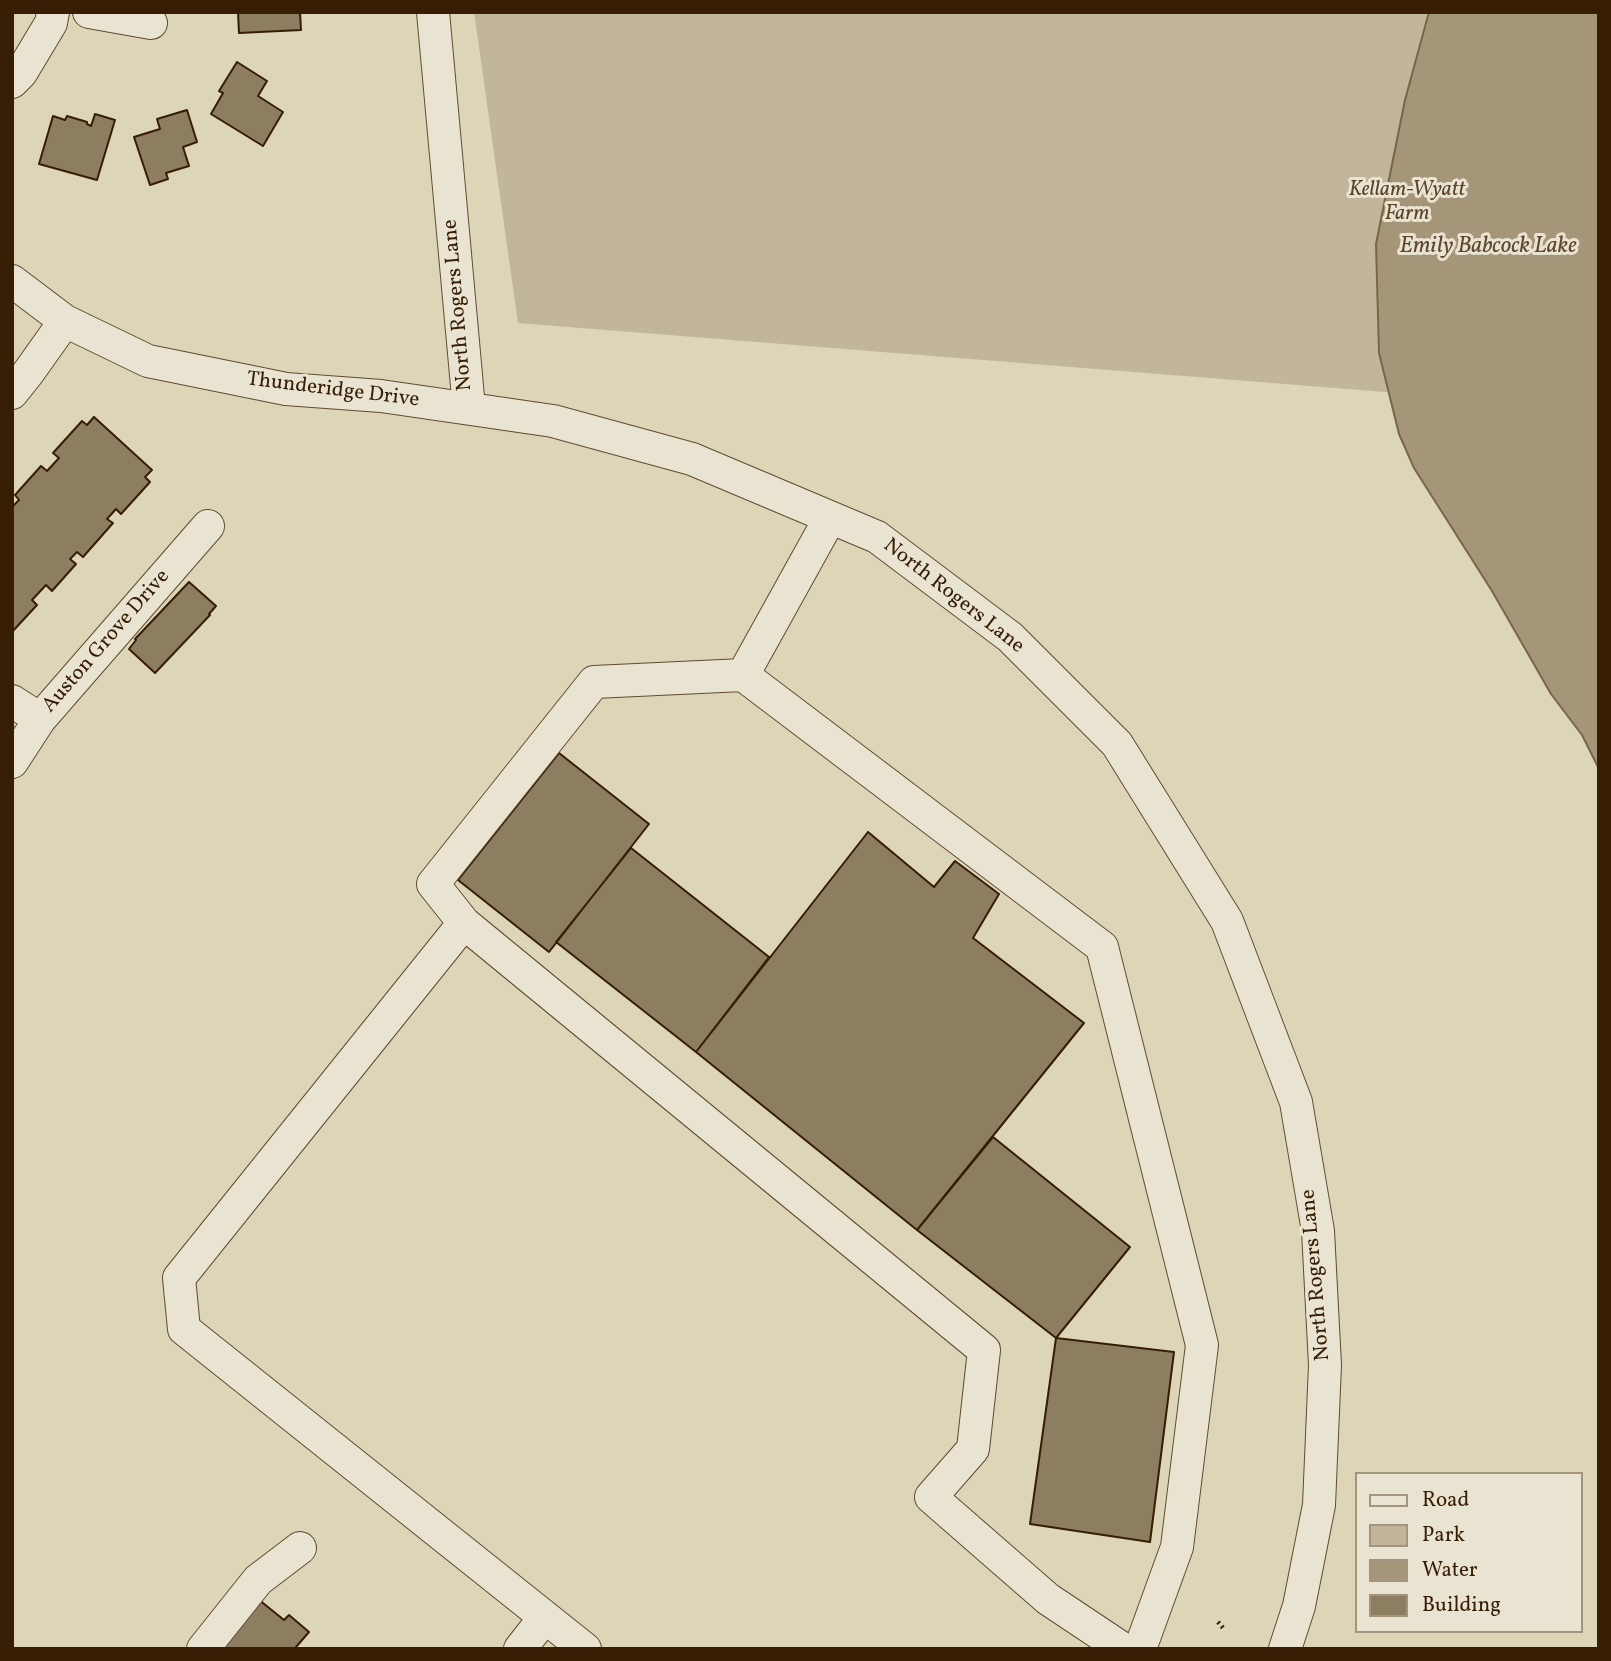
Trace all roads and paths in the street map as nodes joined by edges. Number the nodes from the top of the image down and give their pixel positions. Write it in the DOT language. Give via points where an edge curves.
graph roads {
  1 [pos="53,12"];
  2 [pos="89,12"];
  3 [pos="433,12"];
  4 [pos="151,23"];
  5 [pos="12,82"];
  6 [pos="12,281"];
  7 [pos="65,321"];
  8 [pos="12,393"];
  9 [pos="468,408"];
  10 [pos="830,518"];
  11 [pos="208,526"];
  12 [pos="743,675"];
  13 [pos="12,701"];
  14 [pos="40,719"];
  15 [pos="12,762"];
  16 [pos="464,922"];
  17 [pos="300,1548"];
  18 [pos="545,1617"];
  19 [pos="1218,1622"];
  20 [pos="1224,1629"];
  21 [pos="203,1649"];
  22 [pos="520,1649"];
  23 [pos="585,1649"];
  24 [pos="1123,1649"];
  25 [pos="1140,1649"];
  26 [pos="1285,1649"];
  1 -- 5 [label="street" via="22,73"];
  2 -- 4 [label="street"];
  3 -- 9 [label="street, North Rogers Lane"];
  6 -- 7 [label="street, Thunderidge Drive"];
  7 -- 8 [label="street"];
  7 -- 9 [label="street, Thunderidge Drive" via="148,361 286,389"];
  9 -- 10 [label="street, North Rogers Lane" via="553,421 692,459"];
  10 -- 12 [label="street"];
  10 -- 26 [label="street, North Rogers Lane" via="877,537 1010,637 1117,744 1227,922 1297,1102 1318,1231 1325,1365 1319,1505 1299,1606"];
  11 -- 14 [label="street, Auston Grove Drive"];
  12 -- 16 [label="street" via="594,682 433,884"];
  12 -- 25 [label="street" via="1102,947 1202,1345 1177,1547"];
  13 -- 14 [label="street"];
  14 -- 15 [label="street, Auston Grove Drive"];
  16 -- 18 [label="street" via="179,1278 184,1329"];
  16 -- 24 [label="street" via="984,1350 973,1449 931,1497 1048,1599"];
  17 -- 21 [label="street" via="258,1580"];
  18 -- 22 [label="street"];
  18 -- 23 [label="street"];
  19 -- 20 [label="path"];
}
